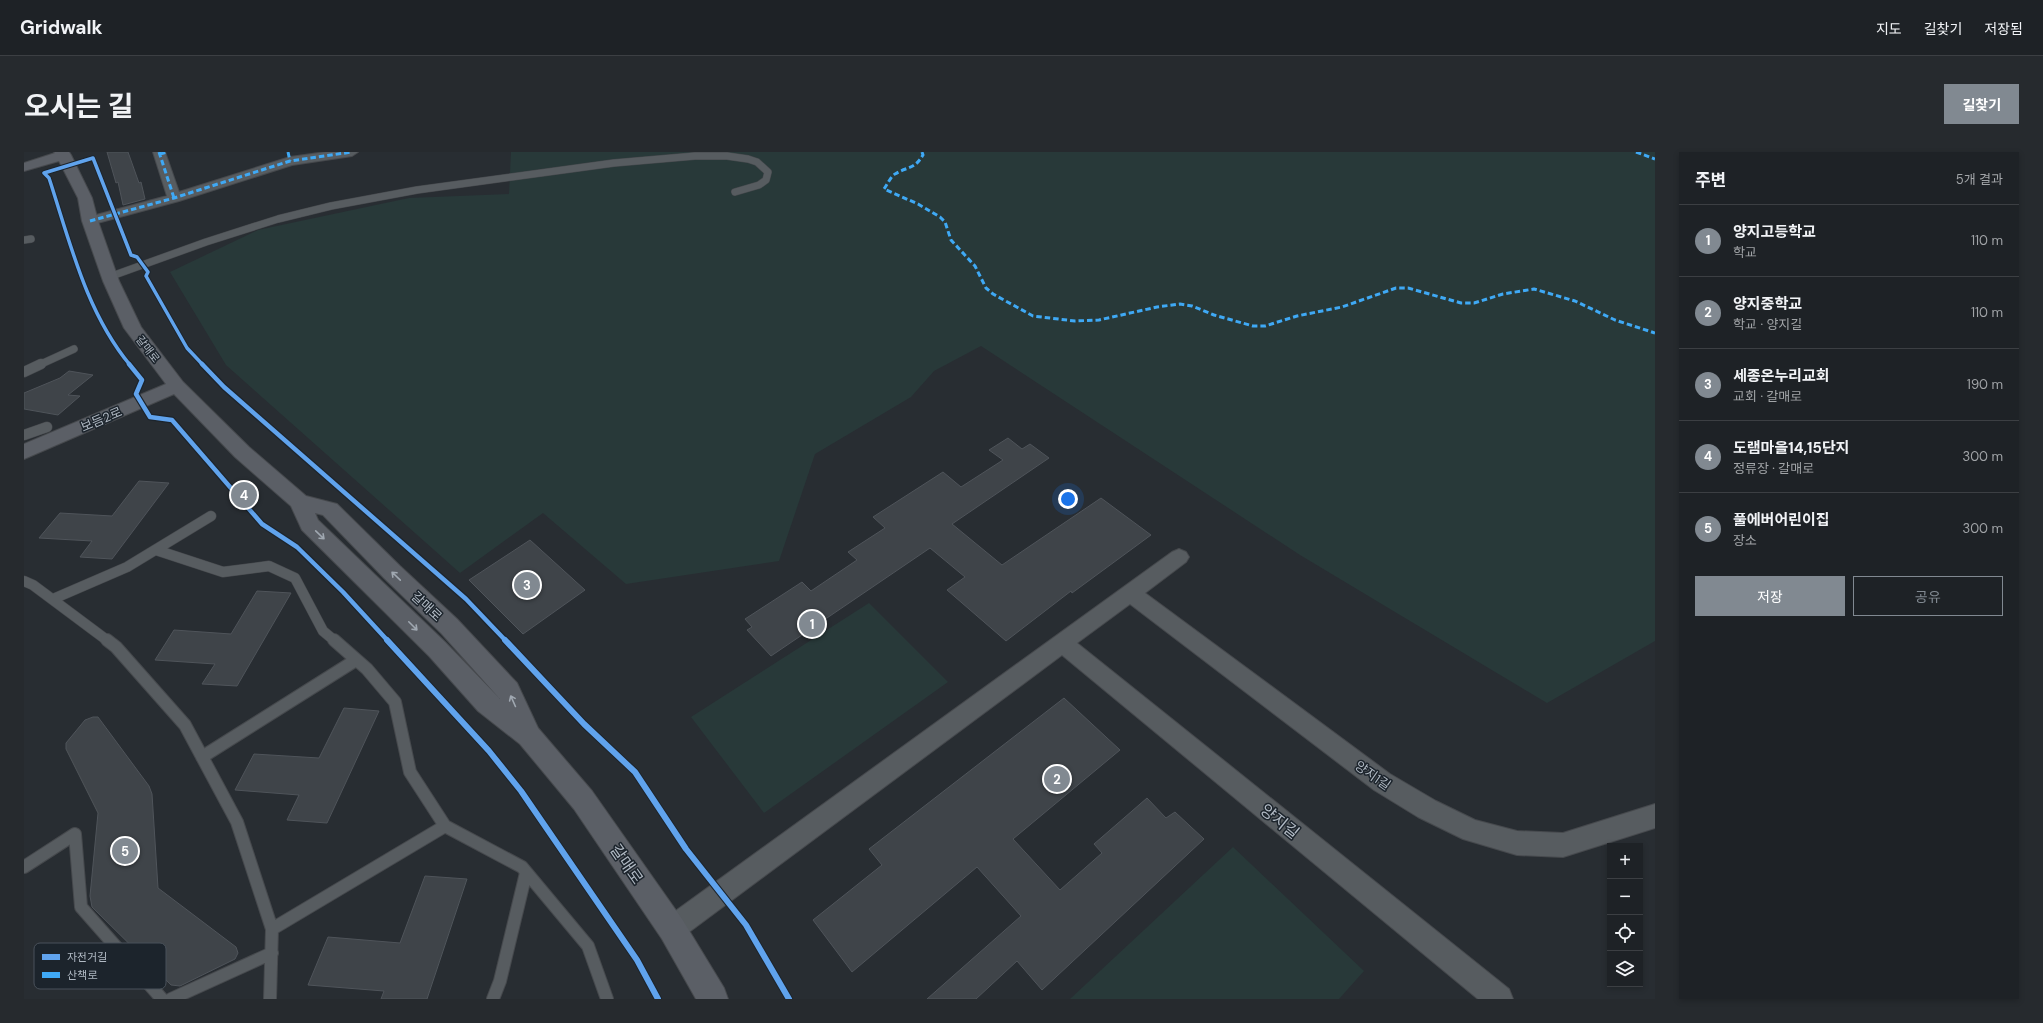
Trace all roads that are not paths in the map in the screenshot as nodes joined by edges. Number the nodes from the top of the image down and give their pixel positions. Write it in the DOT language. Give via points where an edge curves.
graph roads {
  1 [pos="352,152"];
  2 [pos="66,153"];
  3 [pos="162,153"];
  4 [pos="289,156"];
  5 [pos="24,167"];
  6 [pos="735,192"];
  7 [pos="174,198"];
  8 [pos="90,221"];
  9 [pos="109,276"];
  10 [pos="74,349"];
  11 [pos="24,372"];
  12 [pos="177,386"];
  13 [pos="47,427"];
  14 [pos="24,435"];
  15 [pos="24,452"];
  16 [pos="211,516"];
  17 [pos="156,550"];
  18 [pos="1179,557"];
  19 [pos="27,585"];
  20 [pos="1130,593"];
  21 [pos="53,599"];
  22 [pos="1062,643"];
  23 [pos="356,660"];
  24 [pos="202,756"];
  25 [pos="1655,816"];
  26 [pos="445,826"];
  27 [pos="24,867"];
  28 [pos="526,873"];
  29 [pos="272,929"];
  30 [pos="672,929"];
  31 [pos="113,943"];
  32 [pos="272,953"];
  33 [pos="153,989"];
  34 [pos="162,999"];
  35 [pos="171,999"];
  36 [pos="270,999"];
  37 [pos="493,999"];
  38 [pos="607,999"];
  39 [pos="713,999"];
  40 [pos="1499,999"];
  1 -- 4 [label="street"];
  2 -- 5 [label="street"];
  2 -- 8 [label="street, 갈매로" via="85,198"];
  3 -- 7 [label="street"];
  4 -- 7 [label="street"];
  6 -- 9 [label="lane" via="759,185 766,180 768,172 761,164 750,159 726,156 689,156 587,166 370,198 303,213 222,236"];
  7 -- 8 [label="street"];
  8 -- 9 [label="street, 갈매로"];
  9 -- 12 [label="street, 갈매로" via="133,328"];
  10 -- 11 [label="lane"];
  12 -- 15 [label="street, 보듬2로"];
  12 -- 30 [label="street, 갈매로" via="242,452 300,502 309,524 437,649 487,703 529,736 583,800"];
  13 -- 14 [label="lane"];
  16 -- 17 [label="lane"];
  17 -- 21 [label="lane" via="127,567"];
  17 -- 23 [label="lane" via="223,572 269,566 295,578 323,631"];
  18 -- 20 [label="street"];
  19 -- 21 [label="lane"];
  20 -- 22 [label="street"];
  20 -- 25 [label="street, 양지1길" via="1382,782 1427,809 1472,831 1517,843 1563,846"];
  21 -- 24 [label="lane" via="116,647 185,725"];
  22 -- 30 [label="street"];
  22 -- 40 [label="street, 양지길"];
  23 -- 24 [label="lane"];
  23 -- 26 [label="lane" via="395,702 410,772"];
  24 -- 29 [label="lane" via="237,822"];
  26 -- 28 [label="lane" via="522,867"];
  26 -- 29 [label="lane"];
  27 -- 31 [label="lane" via="75,834 81,907"];
  28 -- 37 [label="lane" via="500,982"];
  28 -- 38 [label="lane" via="588,946"];
  29 -- 32 [label="lane"];
  30 -- 39 [label="street, 갈매로"];
  32 -- 35 [label="lane"];
  32 -- 36 [label="lane"];
  33 -- 34 [label="lane"];
}
